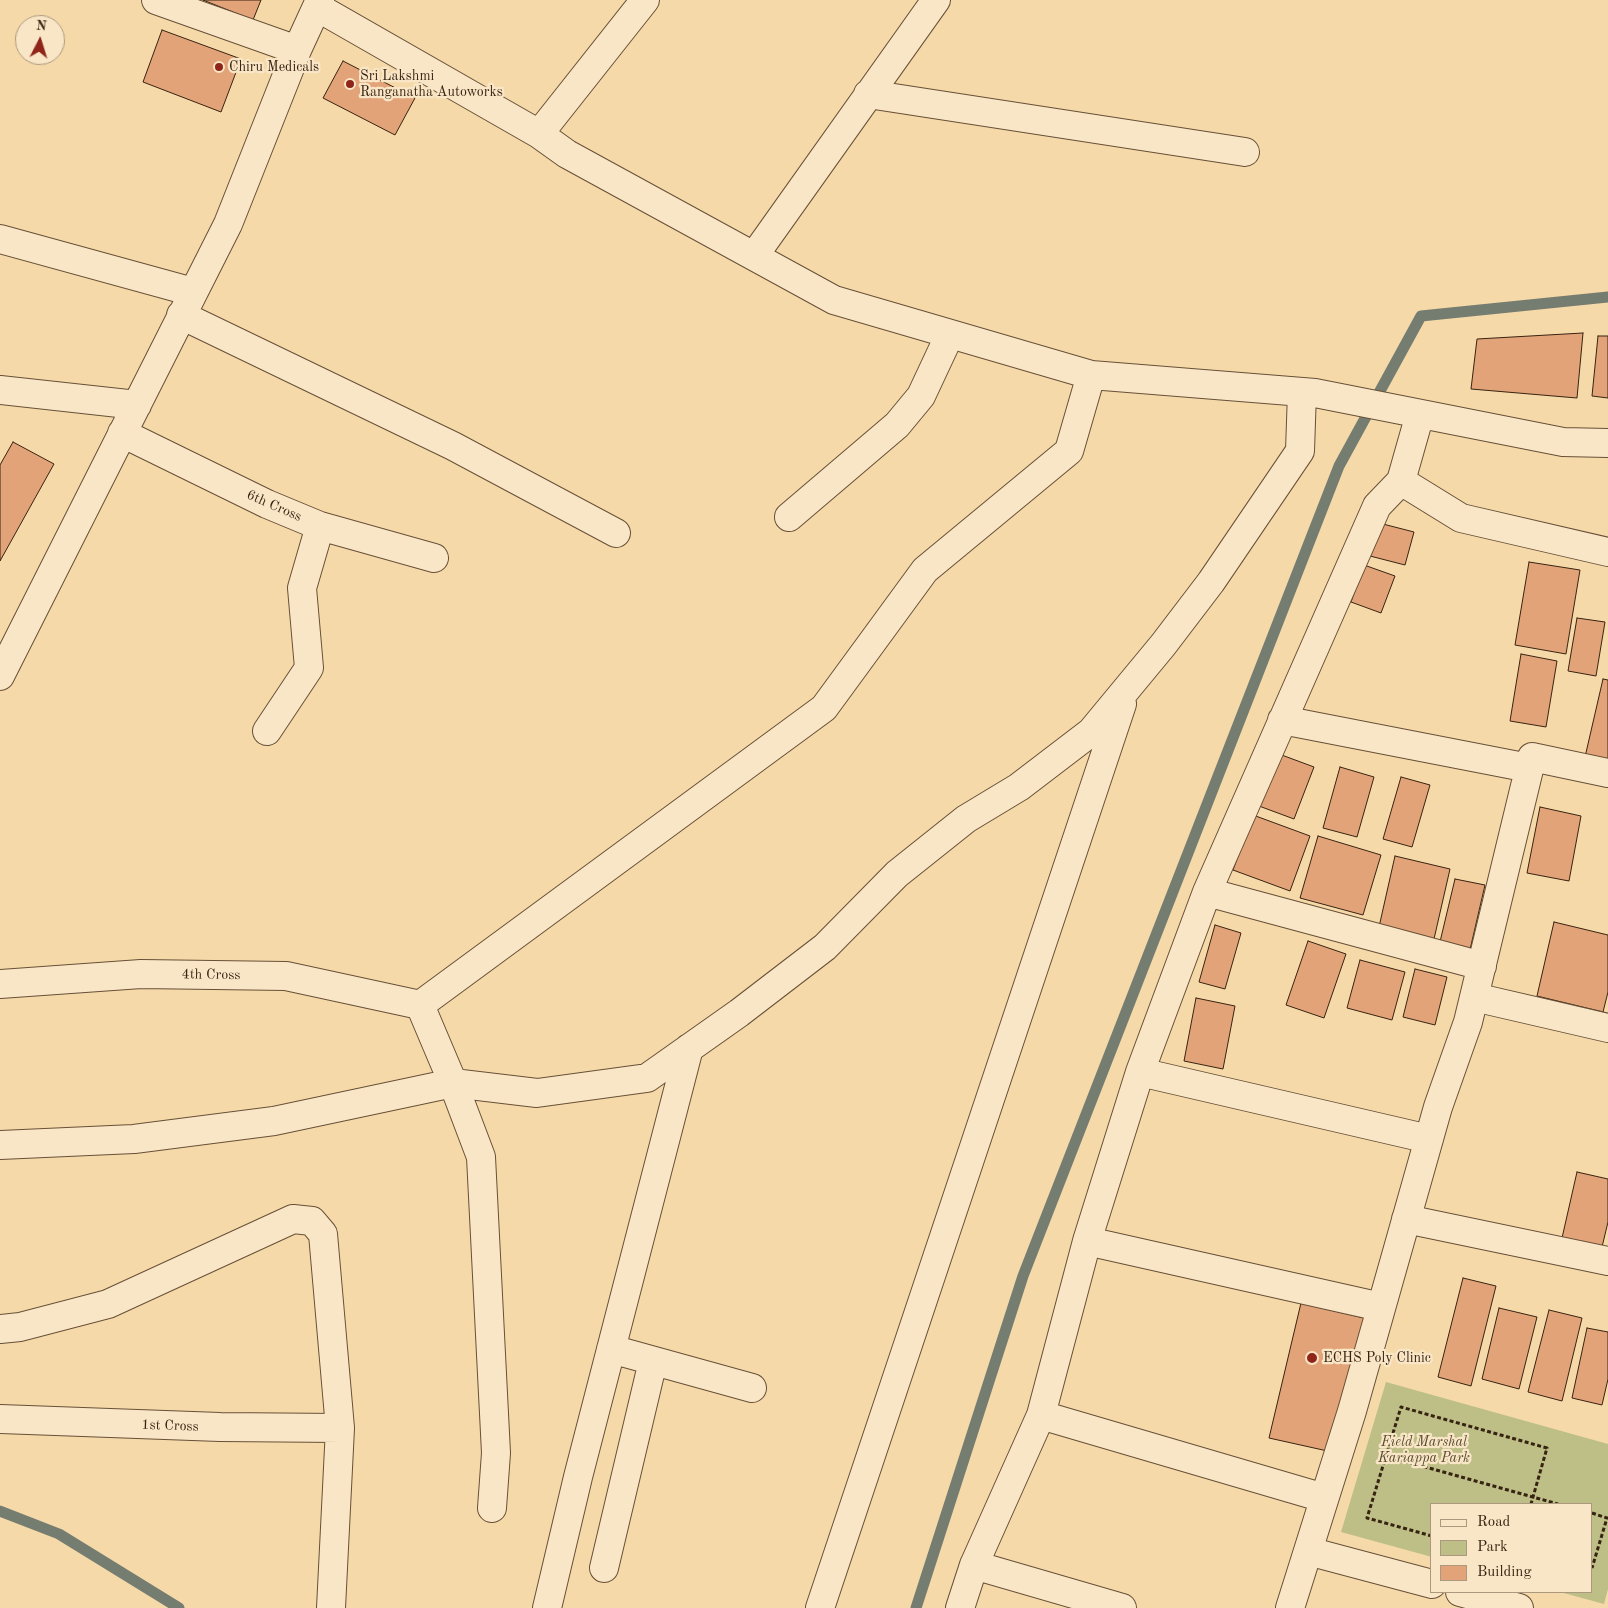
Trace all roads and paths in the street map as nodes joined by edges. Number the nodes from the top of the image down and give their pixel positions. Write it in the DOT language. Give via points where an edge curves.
graph roads {
  1 [pos="156,0"];
  2 [pos="645,0"];
  3 [pos="936,0"];
  4 [pos="318,4"];
  5 [pos="296,50"];
  6 [pos="868,94"];
  7 [pos="539,134"];
  8 [pos="1245,152"];
  9 [pos="0,239"];
  10 [pos="754,256"];
  11 [pos="187,303"];
  12 [pos="950,334"];
  13 [pos="1091,375"];
  14 [pos="0,390"];
  15 [pos="1308,392"];
  16 [pos="137,405"];
  17 [pos="1414,412"];
  18 [pos="122,433"];
  19 [pos="1608,443"];
  20 [pos="1401,481"];
  21 [pos="788,517"];
  22 [pos="320,526"];
  23 [pos="616,534"];
  24 [pos="1608,552"];
  25 [pos="434,558"];
  26 [pos="0,676"];
  27 [pos="1127,688"];
  28 [pos="1282,720"];
  29 [pos="267,731"];
  30 [pos="1529,768"];
  31 [pos="1608,773"];
  32 [pos="1207,892"];
  33 [pos="1482,966"];
  34 [pos="0,984"];
  35 [pos="1474,997"];
  36 [pos="420,1005"];
  37 [pos="1608,1028"];
  38 [pos="689,1048"];
  39 [pos="1140,1072"];
  40 [pos="453,1083"];
  41 [pos="1429,1139"];
  42 [pos="0,1145"];
  43 [pos="1406,1219"];
  44 [pos="1087,1241"];
  45 [pos="1608,1262"];
  46 [pos="1381,1307"];
  47 [pos="0,1328"];
  48 [pos="611,1349"];
  49 [pos="653,1361"];
  50 [pos="752,1388"];
  51 [pos="1041,1415"];
  52 [pos="0,1419"];
  53 [pos="340,1428"];
  54 [pos="1386,1456"];
  55 [pos="1324,1498"];
  56 [pos="1533,1498"];
  57 [pos="1531,1503"];
  58 [pos="1554,1503"];
  59 [pos="492,1508"];
  60 [pos="1593,1514"];
  61 [pos="1430,1535"];
  62 [pos="1308,1551"];
  63 [pos="1593,1564"];
  64 [pos="974,1565"];
  65 [pos="604,1568"];
  66 [pos="1430,1583"];
  67 [pos="1464,1593"];
  68 [pos="331,1608"];
  69 [pos="547,1608"];
  70 [pos="820,1608"];
  71 [pos="960,1608"];
  72 [pos="1122,1608"];
  73 [pos="1290,1608"];
  74 [pos="1519,1608"];
  1 -- 5 [label="street"];
  2 -- 7 [label="street"];
  3 -- 6 [label="street"];
  4 -- 5 [label="street"];
  4 -- 7 [label="street"];
  5 -- 11 [label="street" via="228,224"];
  6 -- 8 [label="street"];
  6 -- 10 [label="street"];
  7 -- 10 [label="street" via="567,154"];
  9 -- 11 [label="street"];
  10 -- 12 [label="street" via="834,300"];
  11 -- 16 [label="street"];
  11 -- 23 [label="street"];
  12 -- 13 [label="street"];
  12 -- 21 [label="street" via="921,396 897,425"];
  13 -- 15 [label="street"];
  13 -- 36 [label="street" via="1069,451 925,570 824,708"];
  14 -- 16 [label="street"];
  15 -- 17 [label="street"];
  15 -- 27 [label="street" via="1300,451 1211,582"];
  16 -- 18 [label="street"];
  17 -- 19 [label="street" via="1563,442"];
  17 -- 20 [label="street"];
  18 -- 22 [label="street, 6th Cross" via="267,504"];
  18 -- 26 [label="street"];
  20 -- 24 [label="street" via="1461,518"];
  20 -- 28 [label="street" via="1378,506"];
  22 -- 25 [label="street, 6th Cross"];
  22 -- 29 [label="street" via="302,588 309,668"];
  27 -- 38 [label="street" via="1091,732 1019,787 966,819 897,874 825,947"];
  27 -- 70 [label="street"];
  28 -- 30 [label="street"];
  28 -- 32 [label="street"];
  30 -- 31 [label="street" via="1532,757"];
  30 -- 33 [label="street"];
  32 -- 33 [label="street"];
  32 -- 39 [label="street"];
  33 -- 35 [label="street"];
  34 -- 36 [label="street, 4th Cross" via="141,974 286,976"];
  35 -- 37 [label="street"];
  35 -- 41 [label="street"];
  36 -- 40 [label="street"];
  38 -- 40 [label="street" via="646,1078 537,1093"];
  38 -- 48 [label="street"];
  39 -- 41 [label="street"];
  39 -- 44 [label="street"];
  40 -- 42 [label="street" via="274,1121 134,1140"];
  40 -- 59 [label="street" via="481,1157 496,1453"];
  41 -- 43 [label="street"];
  43 -- 45 [label="street"];
  43 -- 46 [label="street"];
  44 -- 46 [label="street"];
  44 -- 51 [label="street"];
  46 -- 55 [label="street"];
  47 -- 53 [label="street" via="20,1327 108,1304 294,1219 312,1221 323,1234"];
  48 -- 49 [label="street"];
  48 -- 69 [label="street"];
  49 -- 50 [label="street"];
  49 -- 65 [label="street"];
  51 -- 55 [label="street"];
  51 -- 64 [label="street"];
  52 -- 53 [label="street, 1st Cross"];
  53 -- 68 [label="street"];
  54 -- 56 [label="path"];
  54 -- 56 [label="path" via="1401,1407 1547,1448"];
  54 -- 61 [label="path" via="1367,1518"];
  55 -- 62 [label="street"];
  56 -- 57 [label="path"];
  56 -- 58 [label="path"];
  60 -- 63 [label="path" via="1606,1518"];
  62 -- 66 [label="street"];
  62 -- 73 [label="street"];
  64 -- 71 [label="street"];
  64 -- 72 [label="street"];
  67 -- 74 [label="street"];
}
